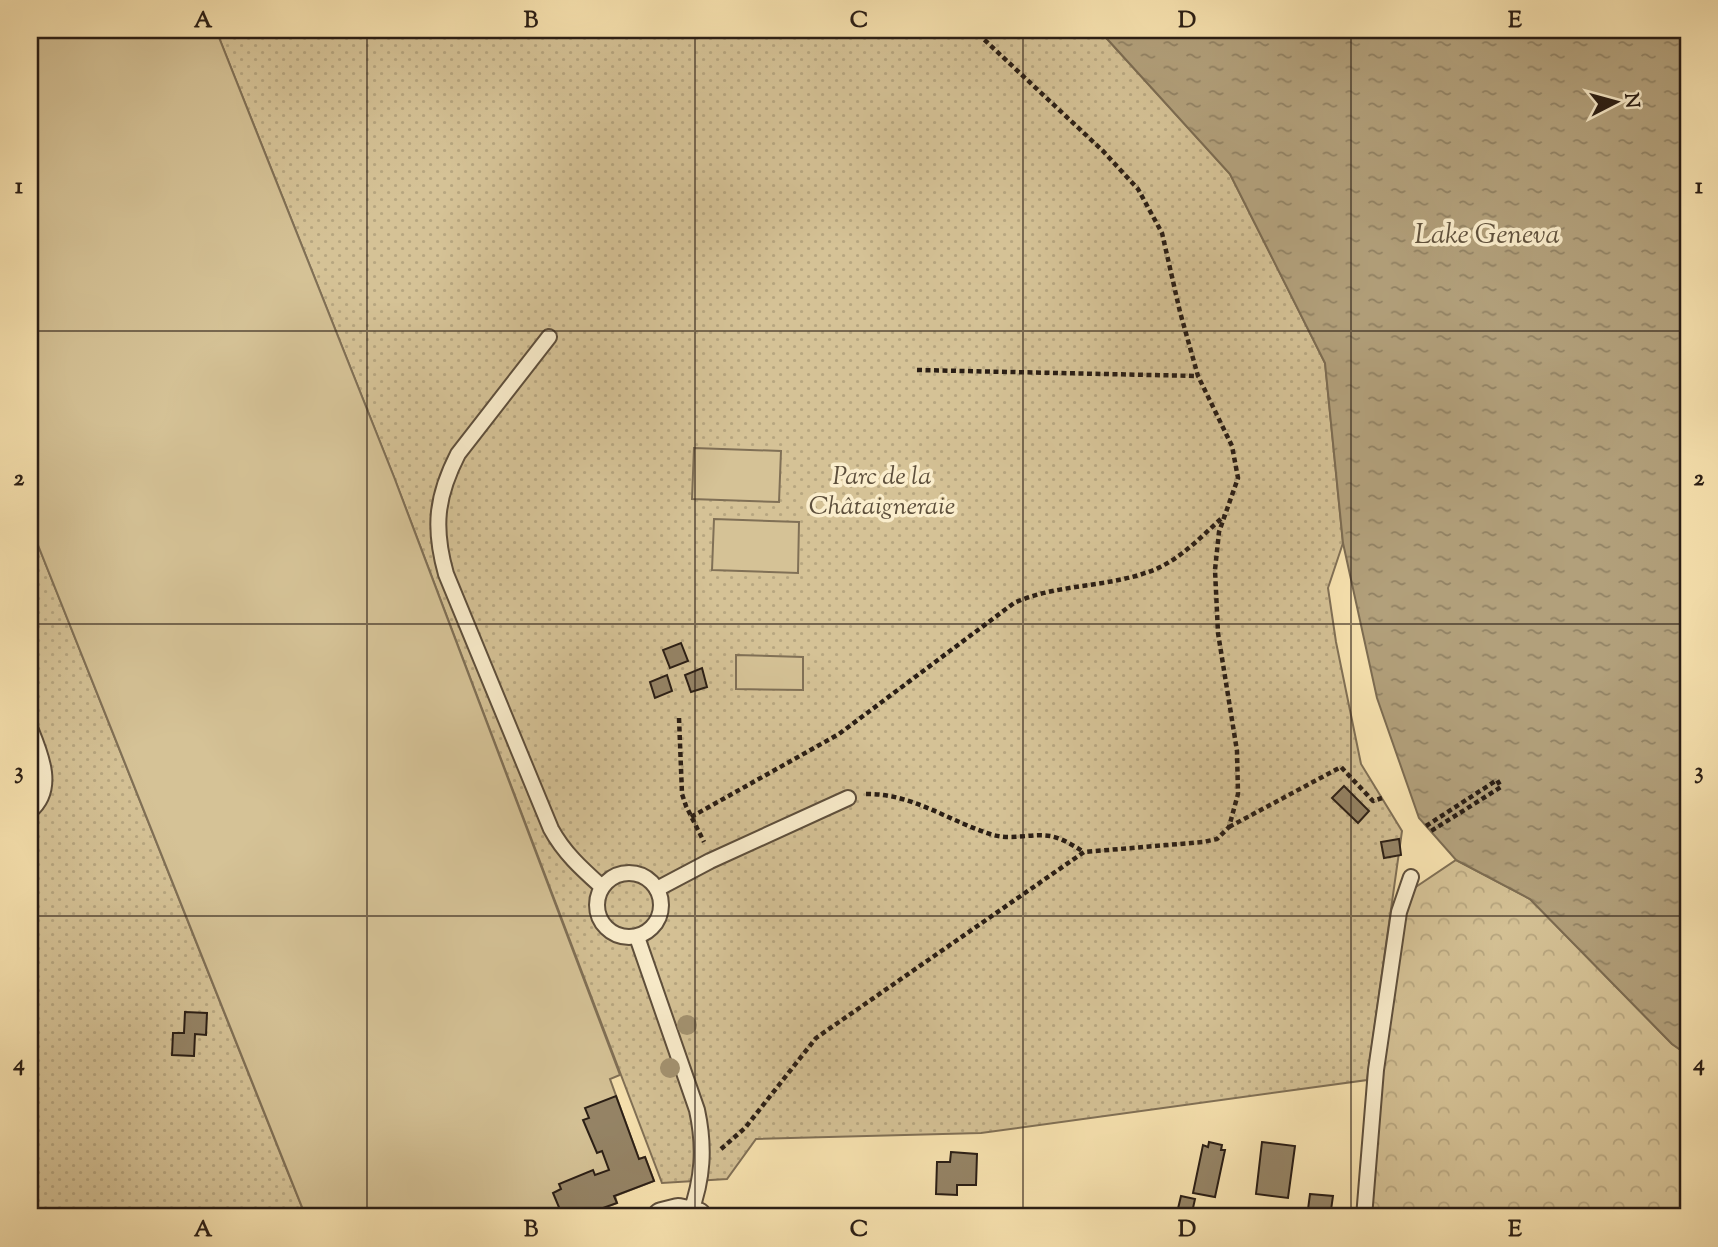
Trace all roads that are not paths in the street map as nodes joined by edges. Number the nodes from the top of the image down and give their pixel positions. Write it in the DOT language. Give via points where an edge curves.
graph roads {
  1 [pos="548,337"];
  2 [pos="30,728"];
  3 [pos="848,798"];
  4 [pos="30,811"];
  5 [pos="1410,877"];
  6 [pos="602,887"];
  7 [pos="657,889"];
  8 [pos="637,937"];
  9 [pos="693,1216"];
  10 [pos="662,1217"];
  11 [pos="1364,1217"];
  1 -- 6 [label="lane" via="458,454 439,504 437,535 446,574 551,829 566,854"];
  2 -- 4 [label="lane" via="45,778 44,794"];
  3 -- 7 [label="lane"];
  5 -- 11 [label="lane" via="1399,912 1376,1070"];
  6 -- 7 [label="lane" via="614,877 632,873 646,877"];
  6 -- 8 [label="lane" via="597,907 605,927 619,936"];
  7 -- 8 [label="lane" via="662,902 659,918"];
  8 -- 9 [label="lane" via="697,1110 703,1147"];
  9 -- 10 [label="street"];
}
